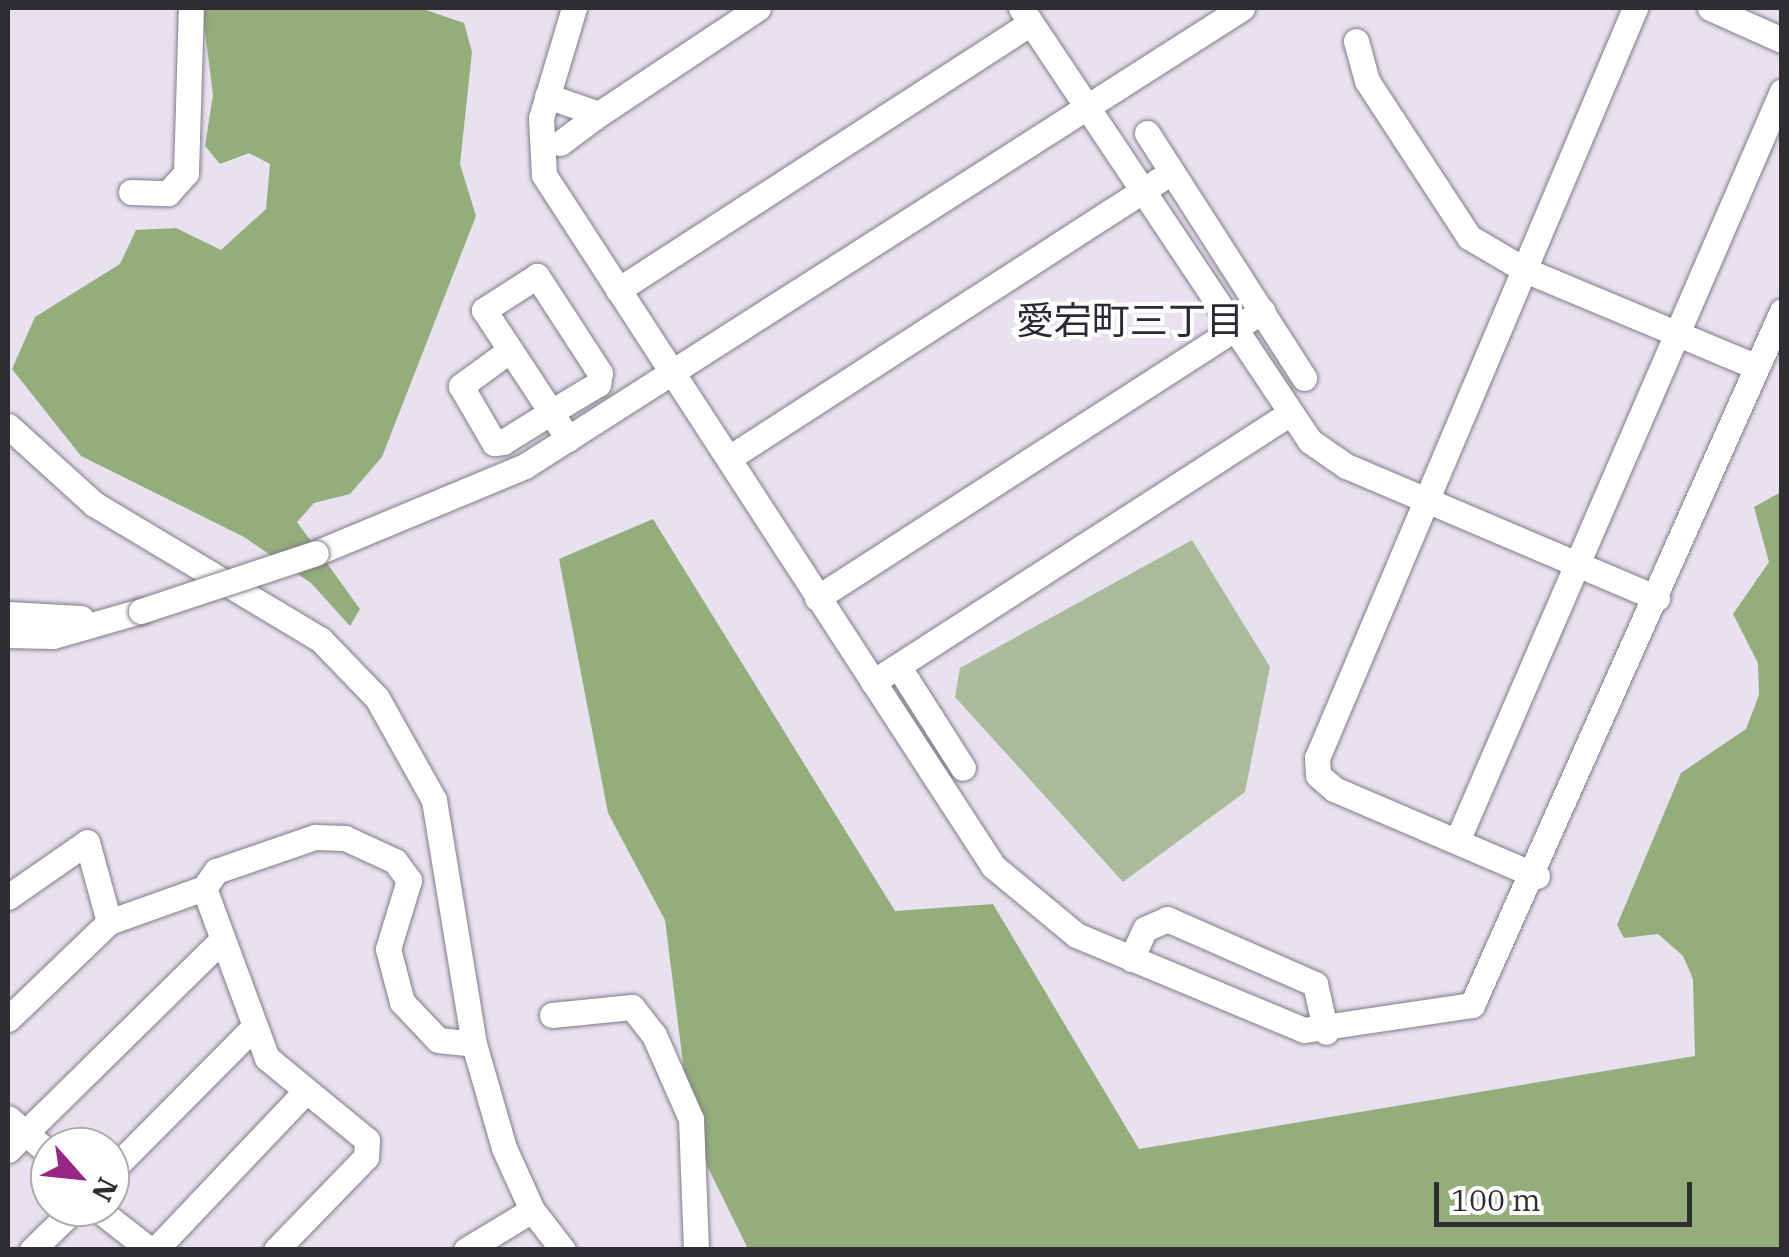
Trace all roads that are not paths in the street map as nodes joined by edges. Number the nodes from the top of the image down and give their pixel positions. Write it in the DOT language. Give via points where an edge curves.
graph roads {
  1 [pos="191,8"];
  2 [pos="574,8"];
  3 [pos="758,8"];
  4 [pos="1242,8"];
  5 [pos="1636,8"];
  6 [pos="1710,8"];
  7 [pos="1026,15"];
  8 [pos="723,17"];
  9 [pos="1782,40"];
  10 [pos="1356,41"];
  11 [pos="1782,90"];
  12 [pos="547,96"];
  13 [pos="1088,110"];
  14 [pos="599,114"];
  15 [pos="1147,133"];
  16 [pos="560,144"];
  17 [pos="1170,174"];
  18 [pos="1142,191"];
  19 [pos="131,192"];
  20 [pos="1525,270"];
  21 [pos="618,290"];
  22 [pos="1262,311"];
  23 [pos="1782,311"];
  24 [pos="1233,332"];
  25 [pos="1676,332"];
  26 [pos="510,350"];
  27 [pos="1756,368"];
  28 [pos="674,374"];
  29 [pos="1304,378"];
  30 [pos="551,412"];
  31 [pos="1287,415"];
  32 [pos="8,426"];
  33 [pos="568,439"];
  34 [pos="728,458"];
  35 [pos="1428,500"];
  36 [pos="1576,564"];
  37 [pos="817,598"];
  38 [pos="1657,598"];
  39 [pos="141,611"];
  40 [pos="8,614"];
  41 [pos="8,635"];
  42 [pos="900,669"];
  43 [pos="874,682"];
  44 [pos="963,768"];
  45 [pos="1458,841"];
  46 [pos="1536,876"];
  47 [pos="204,888"];
  48 [pos="8,897"];
  49 [pos="109,922"];
  50 [pos="221,940"];
  51 [pos="1131,959"];
  52 [pos="552,1016"];
  53 [pos="8,1019"];
  54 [pos="250,1031"];
  55 [pos="1326,1032"];
  56 [pos="474,1044"];
  57 [pos="305,1092"];
  58 [pos="14,1133"];
  59 [pos="130,1152"];
  60 [pos="532,1210"];
  61 [pos="56,1227"];
  62 [pos="122,1227"];
  63 [pos="32,1250"];
  64 [pos="152,1250"];
  65 [pos="276,1250"];
  66 [pos="466,1250"];
  67 [pos="563,1250"];
  68 [pos="696,1250"];
  1 -- 19 [label="street" via="186,173 168,193"];
  2 -- 12 [label="street"];
  3 -- 8 [label="street"];
  4 -- 13 [label="street"];
  5 -- 20 [label="street"];
  6 -- 9 [label="street"];
  7 -- 13 [label="street"];
  7 -- 21 [label="street"];
  8 -- 14 [label="street"];
  10 -- 20 [label="street" via="1367,81 1470,237"];
  11 -- 25 [label="street"];
  12 -- 14 [label="street"];
  12 -- 21 [label="street" via="537,144 544,175"];
  13 -- 18 [label="street"];
  13 -- 28 [label="street"];
  14 -- 16 [label="street"];
  15 -- 17 [label="street"];
  17 -- 18 [label="street"];
  17 -- 22 [label="street"];
  18 -- 24 [label="street"];
  18 -- 34 [label="street"];
  20 -- 25 [label="street"];
  20 -- 35 [label="street"];
  21 -- 28 [label="street"];
  22 -- 24 [label="street"];
  22 -- 29 [label="street"];
  23 -- 27 [label="street"];
  24 -- 31 [label="street"];
  24 -- 37 [label="street"];
  25 -- 27 [label="street"];
  25 -- 36 [label="street"];
  26 -- 30 [label="street"];
  26 -- 30 [label="street" via="461,392 494,443"];
  26 -- 30 [label="street" via="484,310 537,276 600,372 598,384"];
  27 -- 38 [label="street"];
  28 -- 33 [label="street"];
  28 -- 34 [label="street"];
  30 -- 33 [label="street"];
  31 -- 35 [label="street" via="1346,466"];
  31 -- 42 [label="street"];
  32 -- 56 [label="street" via="94,504 291,618 377,698 420,765 439,818"];
  33 -- 39 [label="street, bridge" via="426,512"];
  34 -- 37 [label="street"];
  35 -- 36 [label="street"];
  35 -- 45 [label="street" via="1317,758 1318,774 1334,788"];
  36 -- 38 [label="street"];
  36 -- 45 [label="street"];
  37 -- 43 [label="street"];
  38 -- 46 [label="street"];
  39 -- 40 [label="street"];
  39 -- 41 [label="street" via="53,636"];
  42 -- 43 [label="street"];
  42 -- 44 [label="street"];
  43 -- 51 [label="street" via="1019,896"];
  45 -- 46 [label="street"];
  46 -- 55 [label="street" via="1472,1005"];
  47 -- 49 [label="street"];
  47 -- 50 [label="street"];
  47 -- 56 [label="street" via="216,870 315,837 345,838 395,862 410,892 388,949 402,1002 438,1040"];
  48 -- 49 [label="street" via="88,842"];
  49 -- 53 [label="street"];
  50 -- 54 [label="street"];
  50 -- 58 [label="street"];
  51 -- 55 [label="street" via="1272,1022"];
  51 -- 55 [label="street" via="1145,929 1168,920 1315,984"];
  52 -- 68 [label="street" via="632,1007 654,1034 691,1119"];
  54 -- 57 [label="street"];
  54 -- 59 [label="street"];
  56 -- 60 [label="street"];
  57 -- 64 [label="street"];
  57 -- 65 [label="street" via="367,1140 366,1157"];
  60 -- 66 [label="street"];
  60 -- 67 [label="street"];
  61 -- 63 [label="street"];
  62 -- 64 [label="street"];
}
